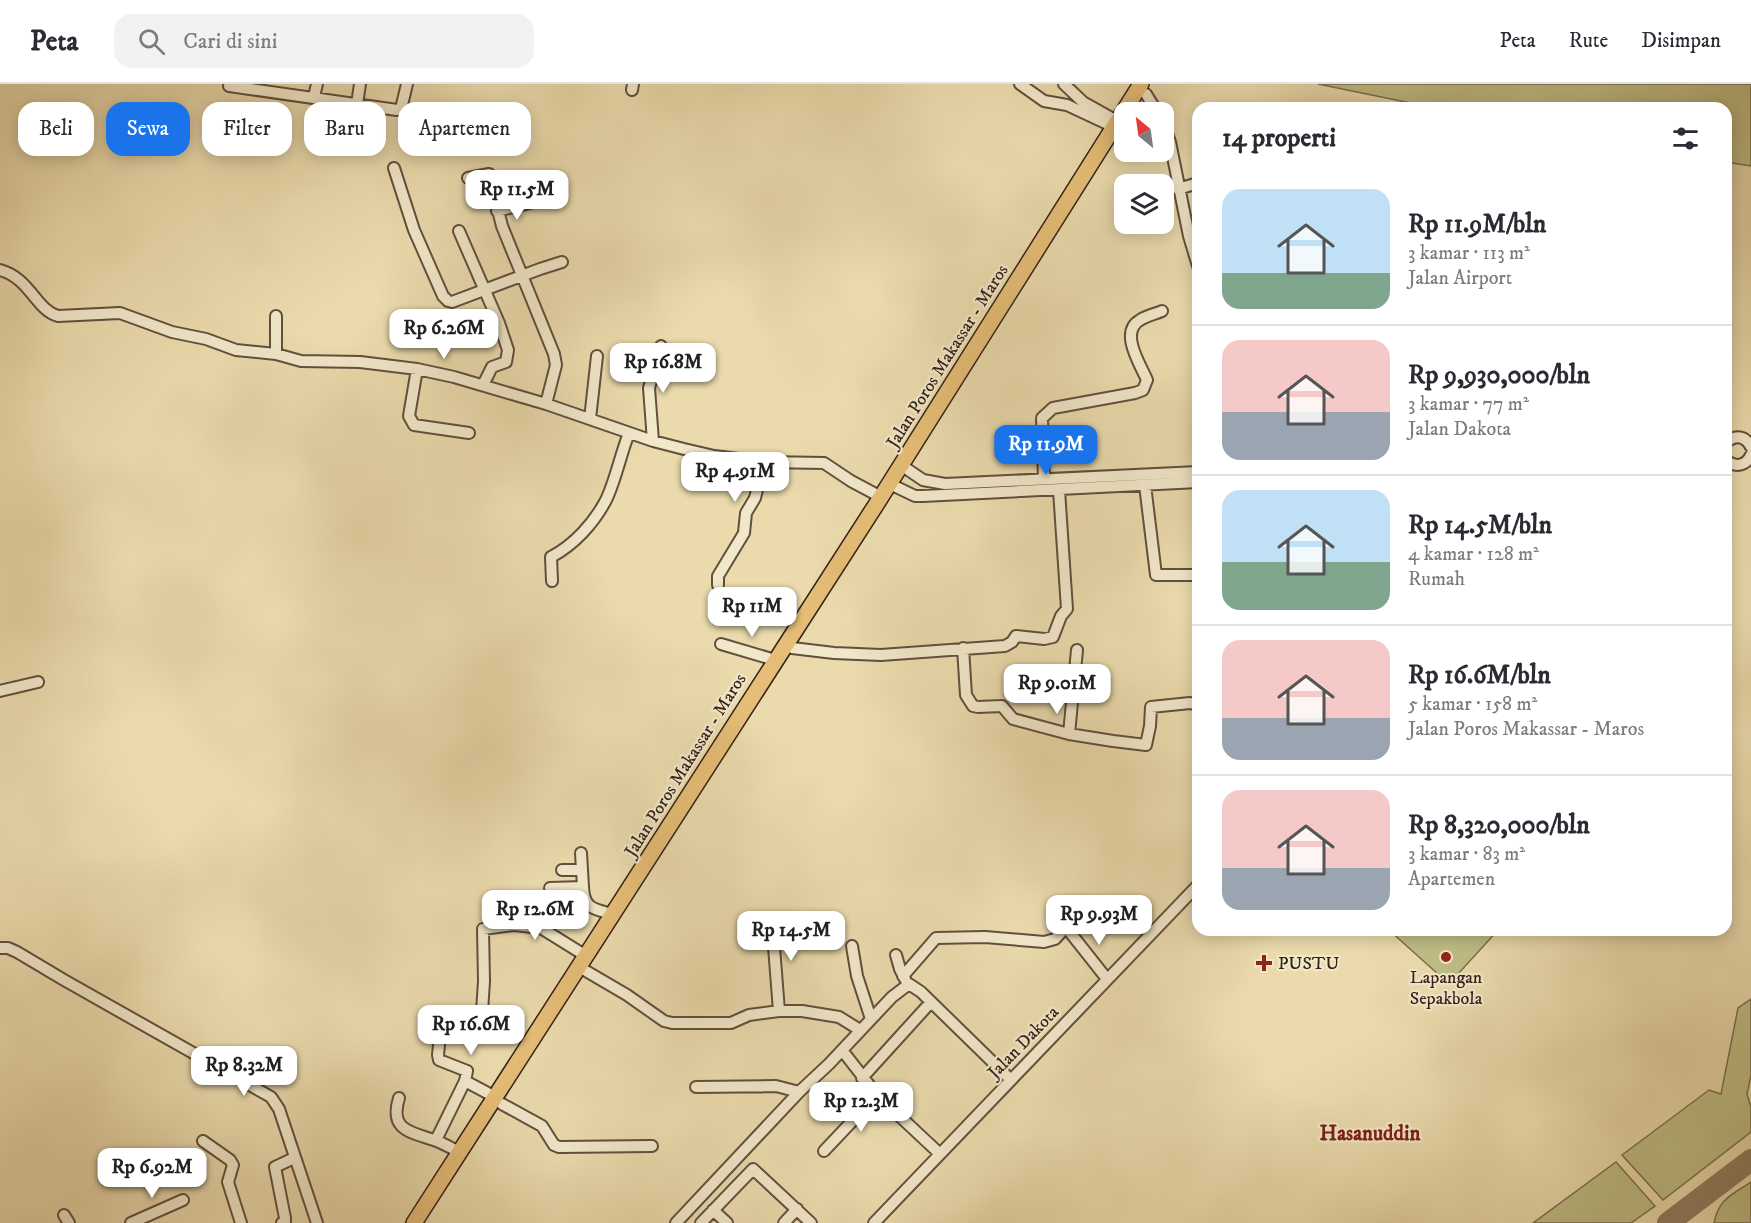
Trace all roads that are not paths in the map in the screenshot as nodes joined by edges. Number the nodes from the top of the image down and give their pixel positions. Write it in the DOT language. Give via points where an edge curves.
graph roads {
  1 [pos="317,84"];
  2 [pos="360,84"];
  3 [pos="407,84"];
  4 [pos="1020,84"];
  5 [pos="1064,84"];
  6 [pos="229,86"];
  7 [pos="1146,87"];
  8 [pos="268,88"];
  9 [pos="314,97"];
  10 [pos="345,102"];
  11 [pos="357,102"];
  12 [pos="1135,102"];
  13 [pos="1139,102"];
  14 [pos="1153,102"];
  15 [pos="386,107"];
  16 [pos="1114,122"];
  17 [pos="1114,123"];
  18 [pos="1114,131"];
  19 [pos="1174,162"];
  20 [pos="394,168"];
  21 [pos="468,178"];
  22 [pos="1192,185"];
  23 [pos="1178,189"];
  24 [pos="530,203"];
  25 [pos="497,211"];
  26 [pos="459,231"];
  27 [pos="1192,243"];
  28 [pos="562,262"];
  29 [pos="0,270"];
  30 [pos="521,276"];
  31 [pos="485,291"];
  32 [pos="1162,311"];
  33 [pos="276,316"];
  34 [pos="661,346"];
  35 [pos="276,354"];
  36 [pos="597,356"];
  37 [pos="417,369"];
  38 [pos="483,385"];
  39 [pos="546,404"];
  40 [pos="591,419"];
  41 [pos="469,433"];
  42 [pos="629,433"];
  43 [pos="1732,439"];
  44 [pos="653,441"];
  45 [pos="1751,447"];
  46 [pos="1751,455"];
  47 [pos="764,462"];
  48 [pos="1732,463"];
  49 [pos="904,468"];
  50 [pos="1192,472"];
  51 [pos="1044,479"];
  52 [pos="1192,482"];
  53 [pos="1145,484"];
  54 [pos="893,486"];
  55 [pos="978,488"];
  56 [pos="1059,490"];
  57 [pos="881,497"];
  58 [pos="1192,575"];
  59 [pos="552,581"];
  60 [pos="718,585"];
  61 [pos="721,644"];
  62 [pos="792,648"];
  63 [pos="963,648"];
  64 [pos="1077,650"];
  65 [pos="775,660"];
  66 [pos="38,682"];
  67 [pos="0,691"];
  68 [pos="1192,704"];
  69 [pos="1069,734"];
  70 [pos="581,853"];
  71 [pos="562,870"];
  72 [pos="582,870"];
  73 [pos="583,887"];
  74 [pos="550,888"];
  75 [pos="1192,891"];
  76 [pos="612,914"];
  77 [pos="783,918"];
  78 [pos="602,939"];
  79 [pos="852,946"];
  80 [pos="0,948"];
  81 [pos="896,955"];
  82 [pos="586,956"];
  83 [pos="586,971"];
  84 [pos="1107,979"];
  85 [pos="906,980"];
  86 [pos="931,1002"];
  87 [pos="779,1011"];
  88 [pos="871,1018"];
  89 [pos="860,1030"];
  90 [pos="842,1050"];
  91 [pos="862,1078"];
  92 [pos="1010,1079"];
  93 [pos="465,1081"];
  94 [pos="696,1087"];
  95 [pos="799,1092"];
  96 [pos="877,1095"];
  97 [pos="399,1098"];
  98 [pos="498,1100"];
  99 [pos="436,1140"];
  100 [pos="203,1142"];
  101 [pos="652,1146"];
  102 [pos="824,1151"];
  103 [pos="459,1152"];
  104 [pos="940,1154"];
  105 [pos="294,1158"];
  106 [pos="183,1200"];
  107 [pos="797,1209"];
  108 [pos="713,1210"];
  109 [pos="131,1223"];
  110 [pos="241,1223"];
  111 [pos="282,1223"];
  112 [pos="318,1223"];
  113 [pos="414,1223"];
  114 [pos="425,1223"];
  115 [pos="676,1223"];
  116 [pos="701,1223"];
  117 [pos="727,1223"];
  118 [pos="784,1223"];
  119 [pos="811,1223"];
  120 [pos="874,1223"];
  1 -- 9 [label="street"];
  2 -- 11 [label="street"];
  3 -- 15 [label="street" via="401,109"];
  4 -- 17 [label="street" via="1044,101 1067,105"];
  5 -- 16 [label="street"];
  6 -- 8 [label="street"];
  7 -- 12 [label="highway, Jalan Poros Makassar - Maros"];
  7 -- 13 [label="highway"];
  7 -- 14 [label="street"];
  8 -- 9 [label="street"];
  9 -- 10 [label="street"];
  18 -- 49 [label="highway, Jalan Poros Makassar - Maros"];
  19 -- 23 [label="street"];
  20 -- 31 [label="street" via="425,258 445,299 452,302"];
  21 -- 25 [label="street" via="489,174"];
  22 -- 23 [label="street"];
  23 -- 27 [label="street"];
  24 -- 25 [label="street"];
  25 -- 30 [label="street"];
  26 -- 31 [label="street"];
  28 -- 30 [label="street"];
  29 -- 35 [label="street" via="18,278 53,315 132,316 236,350"];
  30 -- 31 [label="street"];
  30 -- 39 [label="street" via="555,362"];
  31 -- 38 [label="street" via="508,350 506,362 492,367"];
  32 -- 51 [label="street" via="1138,320 1130,336 1147,380 1143,390 1053,408 1042,418"];
  33 -- 35 [label="street"];
  34 -- 44 [label="street" via="649,388"];
  35 -- 37 [label="street" via="301,361 360,362"];
  36 -- 40 [label="street"];
  37 -- 38 [label="street"];
  37 -- 41 [label="street" via="411,422"];
  38 -- 39 [label="street"];
  39 -- 40 [label="street"];
  40 -- 42 [label="street"];
  42 -- 44 [label="street"];
  42 -- 59 [label="street" via="606,499 576,541 551,557"];
  43 -- 45 [label="street" via="1745,439"];
  44 -- 47 [label="street" via="714,456"];
  46 -- 48 [label="street" via="1742,464"];
  47 -- 57 [label="street" via="824,463"];
  47 -- 60 [label="street" via="746,513 746,530 718,576"];
  49 -- 54 [label="highway, Jalan Poros Makassar - Maros"];
  49 -- 55 [label="street" via="932,482"];
  50 -- 51 [label="street"];
  51 -- 55 [label="street"];
  52 -- 53 [label="street"];
  53 -- 56 [label="street"];
  53 -- 58 [label="street" via="1156,575"];
  54 -- 55 [label="street" via="915,496"];
  54 -- 57 [label="highway, Jalan Poros Makassar - Maros"];
  54 -- 62 [label="highway, Jalan Poros Makassar - Maros"];
  55 -- 56 [label="street"];
  56 -- 63 [label="street" via="1067,609 1056,633 1044,639 1016,636 1005,646"];
  57 -- 65 [label="highway, Jalan Poros Makassar - Maros"];
  61 -- 65 [label="street"];
  62 -- 63 [label="street" via="881,655"];
  62 -- 78 [label="highway, Jalan Poros Makassar - Maros"];
  63 -- 69 [label="street" via="966,695 973,706 1002,706 1013,719"];
  64 -- 69 [label="street"];
  65 -- 76 [label="highway, Jalan Poros Makassar - Maros"];
  66 -- 67 [label="street"];
  68 -- 69 [label="street" via="1151,707 1146,745"];
  70 -- 72 [label="street"];
  71 -- 72 [label="street"];
  72 -- 73 [label="street"];
  73 -- 74 [label="street"];
  73 -- 76 [label="street" via="588,904"];
  75 -- 84 [label="street, Jalan Dakota"];
  76 -- 78 [label="highway, Jalan Poros Makassar - Maros"];
  77 -- 87 [label="street" via="784,936 774,947"];
  78 -- 82 [label="highway, Jalan Poros Makassar - Maros"];
  78 -- 83 [label="highway, Jalan Poros Makassar - Maros"];
  79 -- 88 [label="street"];
  80 -- 105 [label="street" via="12,949 271,1096"];
  81 -- 85 [label="street"];
  82 -- 93 [label="street" via="541,928 483,928 482,1012 441,1024 439,1060 466,1071"];
  82 -- 98 [label="highway, Jalan Poros Makassar - Maros"];
  83 -- 87 [label="street" via="672,1023 731,1023 749,1015"];
  83 -- 98 [label="highway, Jalan Poros Makassar - Maros"];
  84 -- 85 [label="street" via="1065,928 1055,939 1044,942 936,938"];
  84 -- 92 [label="street, Jalan Dakota"];
  85 -- 86 [label="street"];
  85 -- 88 [label="street"];
  86 -- 91 [label="street"];
  86 -- 92 [label="street"];
  87 -- 89 [label="street" via="819,1012 839,1017"];
  88 -- 89 [label="street"];
  89 -- 90 [label="street"];
  90 -- 91 [label="street"];
  90 -- 95 [label="street"];
  91 -- 96 [label="street"];
  92 -- 104 [label="street, Jalan Dakota"];
  93 -- 98 [label="street"];
  93 -- 99 [label="street"];
  94 -- 95 [label="street" via="776,1086"];
  95 -- 115 [label="street"];
  96 -- 102 [label="street"];
  96 -- 104 [label="street"];
  97 -- 99 [label="street" via="398,1124 408,1132"];
  98 -- 101 [label="street" via="542,1126 559,1147"];
  98 -- 103 [label="highway, Jalan Poros Makassar - Maros"];
  98 -- 114 [label="highway, Jalan Poros Makassar - Maros"];
  99 -- 103 [label="street"];
  100 -- 110 [label="street" via="233,1165 228,1182"];
  103 -- 113 [label="highway, Jalan Poros Makassar - Maros"];
  104 -- 120 [label="street, Jalan Dakota"];
  105 -- 111 [label="street" via="275,1167 285,1218"];
  105 -- 112 [label="street"];
  106 -- 109 [label="street"];
  107 -- 108 [label="street" via="753,1169"];
  107 -- 118 [label="street"];
  107 -- 119 [label="street"];
  108 -- 116 [label="street"];
  108 -- 117 [label="street"];
}
